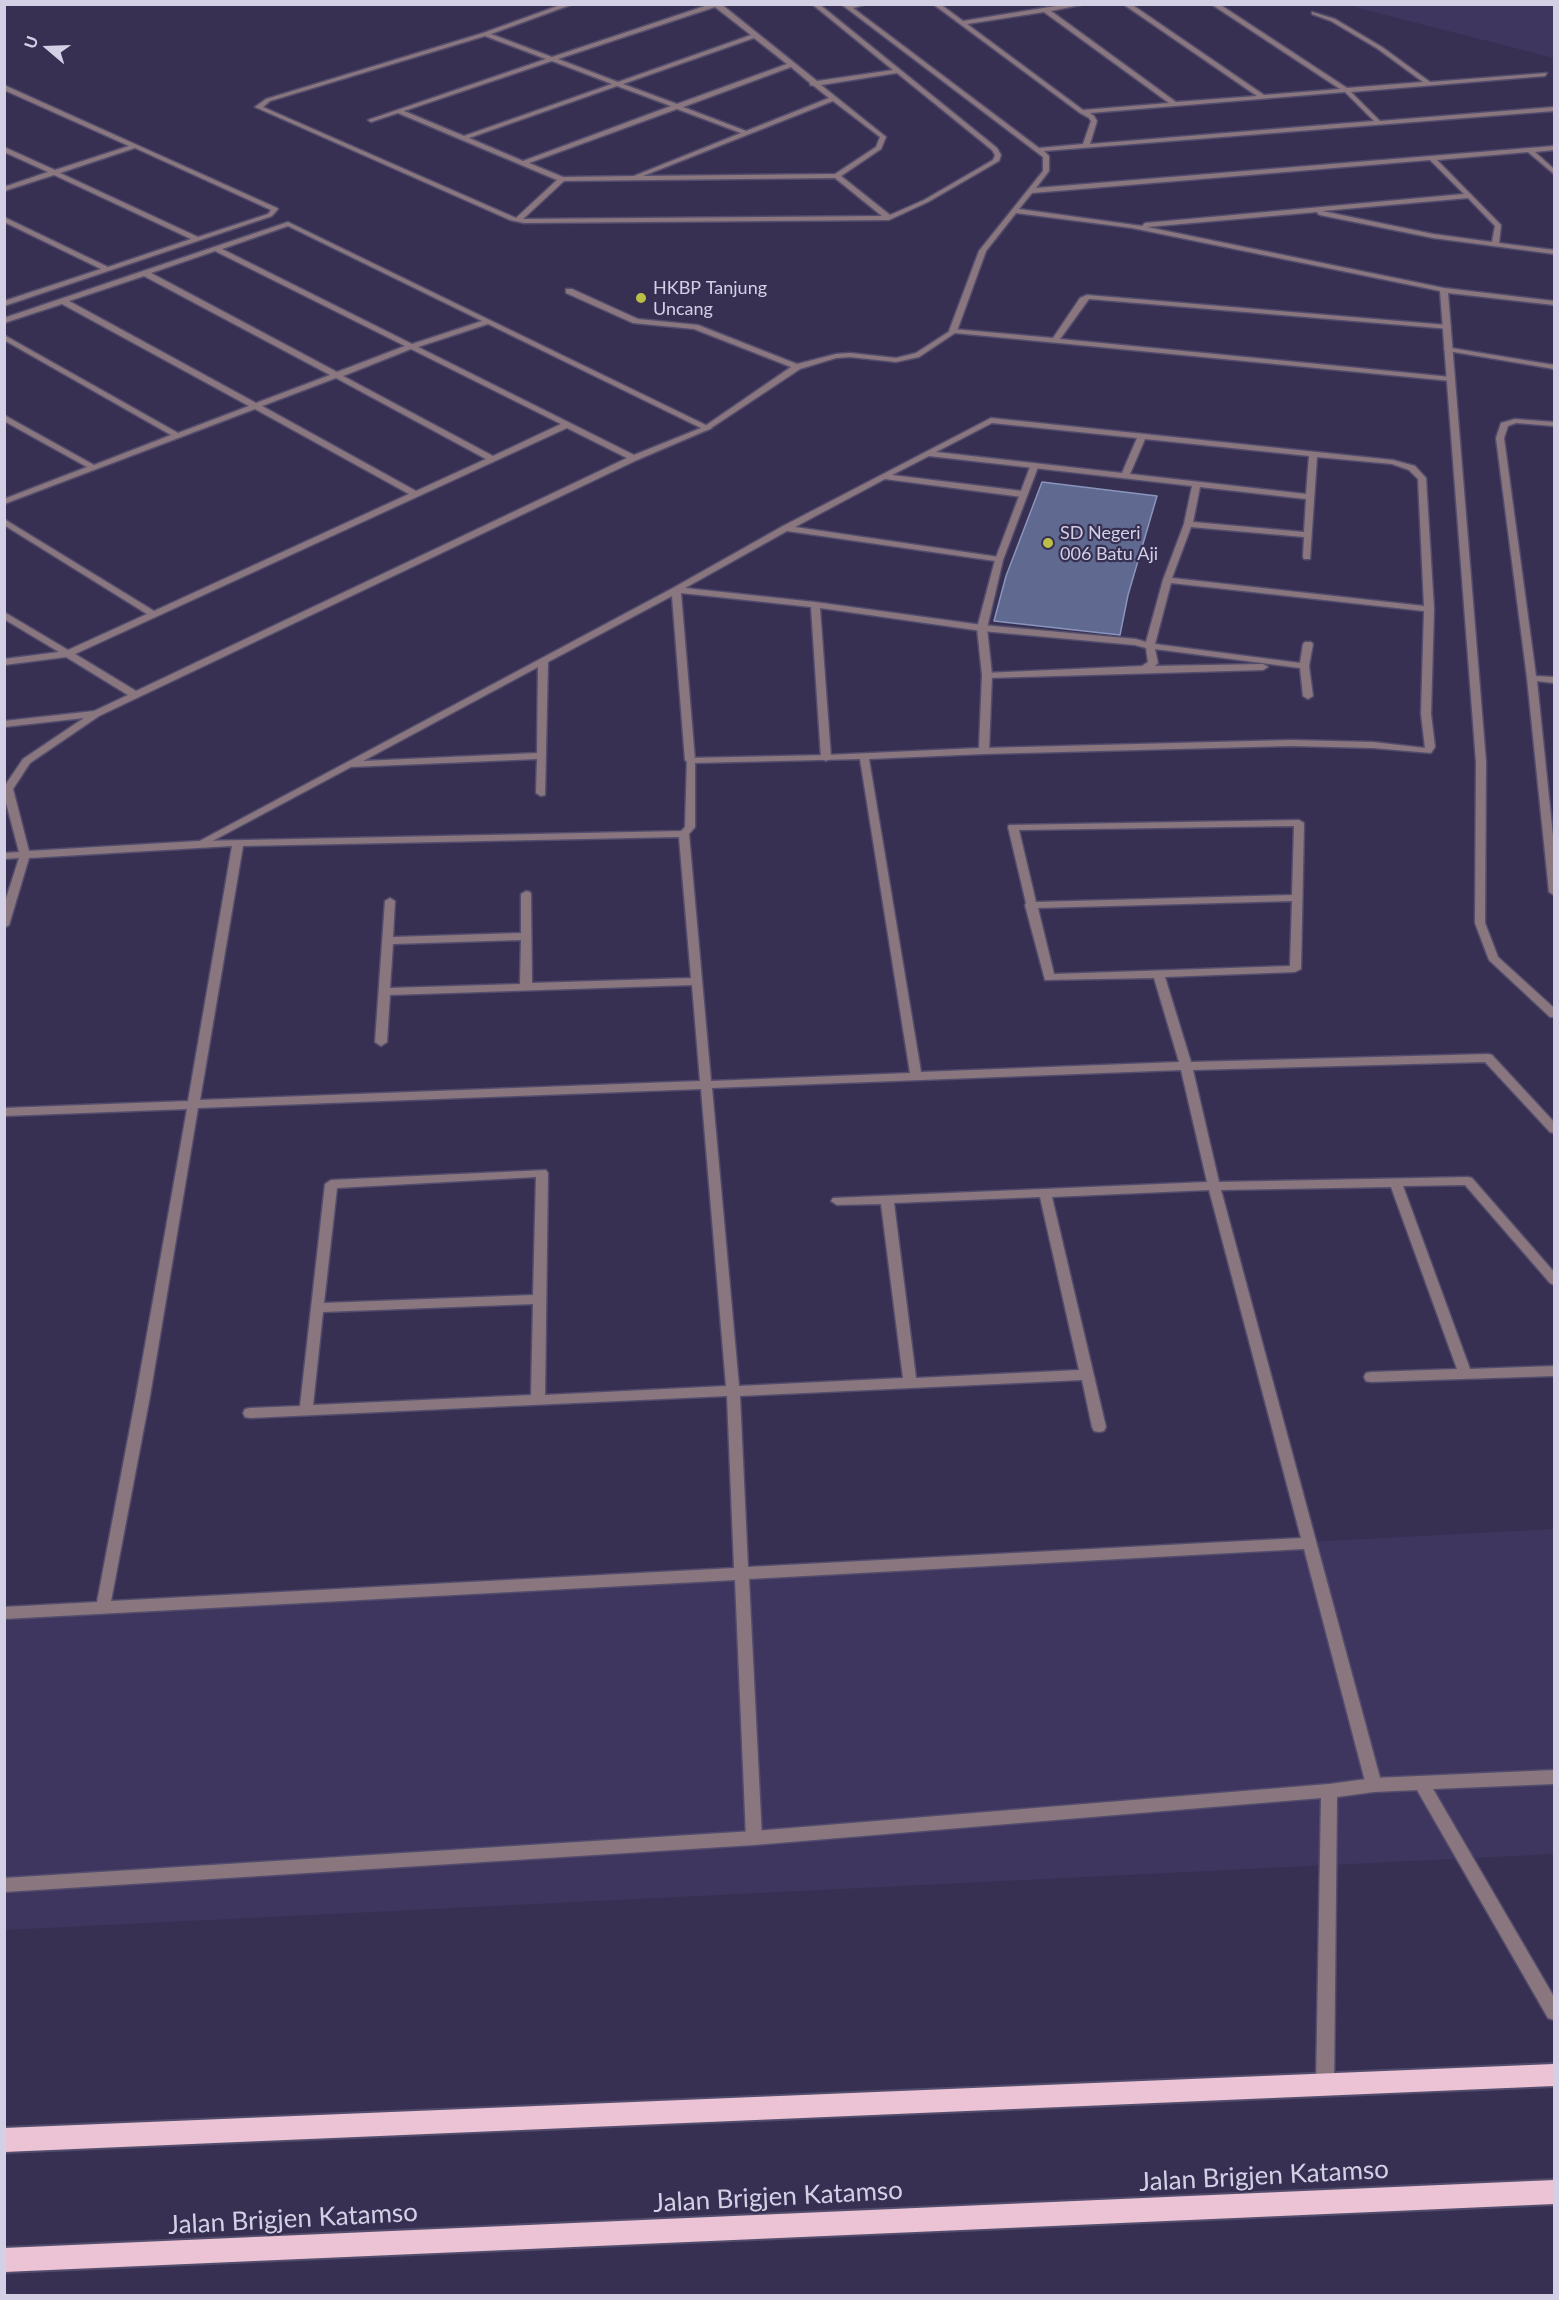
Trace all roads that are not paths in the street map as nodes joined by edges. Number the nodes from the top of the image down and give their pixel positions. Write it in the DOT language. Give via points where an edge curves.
graph roads {
  1 [pos="570,4"];
  2 [pos="815,4"];
  3 [pos="864,4"];
  4 [pos="936,4"];
  5 [pos="1082,4"];
  6 [pos="1126,4"];
  7 [pos="1214,4"];
  8 [pos="717,5"];
  9 [pos="845,6"];
  10 [pos="1046,10"];
  11 [pos="1314,13"];
  12 [pos="961,23"];
  13 [pos="485,34"];
  14 [pos="754,36"];
  15 [pos="552,60"];
  16 [pos="790,65"];
  17 [pos="897,71"];
  18 [pos="1545,74"];
  19 [pos="617,83"];
  20 [pos="812,84"];
  21 [pos="1429,84"];
  22 [pos="5,88"];
  23 [pos="1347,90"];
  24 [pos="1263,97"];
  25 [pos="831,99"];
  26 [pos="1176,105"];
  27 [pos="678,107"];
  28 [pos="1554,109"];
  29 [pos="398,111"];
  30 [pos="1083,112"];
  31 [pos="371,120"];
  32 [pos="1379,123"];
  33 [pos="747,133"];
  34 [pos="464,138"];
  35 [pos="135,146"];
  36 [pos="1086,146"];
  37 [pos="1554,147"];
  38 [pos="4,149"];
  39 [pos="1036,150"];
  40 [pos="1529,150"];
  41 [pos="1432,158"];
  42 [pos="523,163"];
  43 [pos="1554,172"];
  44 [pos="52,173"];
  45 [pos="837,176"];
  46 [pos="562,179"];
  47 [pos="631,179"];
  48 [pos="4,189"];
  49 [pos="1030,191"];
  50 [pos="1469,196"];
  51 [pos="1015,211"];
  52 [pos="1307,211"];
  53 [pos="889,218"];
  54 [pos="4,219"];
  55 [pos="518,220"];
  56 [pos="1132,226"];
  57 [pos="195,238"];
  58 [pos="1495,244"];
  59 [pos="216,249"];
  60 [pos="1554,252"];
  61 [pos="106,269"];
  62 [pos="144,273"];
  63 [pos="1443,290"];
  64 [pos="569,291"];
  65 [pos="4,296"];
  66 [pos="13,301"];
  67 [pos="63,301"];
  68 [pos="1554,303"];
  69 [pos="4,304"];
  70 [pos="4,321"];
  71 [pos="489,321"];
  72 [pos="1447,327"];
  73 [pos="952,331"];
  74 [pos="4,337"];
  75 [pos="1056,340"];
  76 [pos="413,346"];
  77 [pos="1448,349"];
  78 [pos="797,367"];
  79 [pos="1554,367"];
  80 [pos="338,375"];
  81 [pos="1451,380"];
  82 [pos="257,405"];
  83 [pos="4,417"];
  84 [pos="568,424"];
  85 [pos="1554,424"];
  86 [pos="708,428"];
  87 [pos="178,436"];
  88 [pos="1142,436"];
  89 [pos="930,454"];
  90 [pos="1313,455"];
  91 [pos="634,458"];
  92 [pos="494,459"];
  93 [pos="1034,467"];
  94 [pos="94,468"];
  95 [pos="884,477"];
  96 [pos="1125,477"];
  97 [pos="1196,486"];
  98 [pos="416,494"];
  99 [pos="1022,494"];
  100 [pos="1309,497"];
  101 [pos="4,502"];
  102 [pos="4,521"];
  103 [pos="1188,524"];
  104 [pos="786,528"];
  105 [pos="1308,535"];
  106 [pos="1307,557"];
  107 [pos="999,560"];
  108 [pos="1167,580"];
  109 [pos="676,590"];
  110 [pos="815,606"];
  111 [pos="1429,609"];
  112 [pos="4,615"];
  113 [pos="154,615"];
  114 [pos="982,628"];
  115 [pos="1308,644"];
  116 [pos="1150,646"];
  117 [pos="68,654"];
  118 [pos="543,661"];
  119 [pos="4,662"];
  120 [pos="1304,666"];
  121 [pos="1144,669"];
  122 [pos="987,675"];
  123 [pos="1532,678"];
  124 [pos="1554,680"];
  125 [pos="135,695"];
  126 [pos="1308,696"];
  127 [pos="96,714"];
  128 [pos="4,724"];
  129 [pos="984,751"];
  130 [pos="541,756"];
  131 [pos="864,756"];
  132 [pos="826,758"];
  133 [pos="690,760"];
  134 [pos="348,765"];
  135 [pos="6,789"];
  136 [pos="541,793"];
  137 [pos="684,834"];
  138 [pos="199,844"];
  139 [pos="238,844"];
  140 [pos="25,854"];
  141 [pos="4,856"];
  142 [pos="1554,892"];
  143 [pos="526,894"];
  144 [pos="1295,898"];
  145 [pos="390,901"];
  146 [pos="1030,904"];
  147 [pos="4,925"];
  148 [pos="526,936"];
  149 [pos="388,941"];
  150 [pos="1160,975"];
  151 [pos="696,981"];
  152 [pos="525,987"];
  153 [pos="385,992"];
  154 [pos="1554,1014"];
  155 [pos="381,1042"];
  156 [pos="1186,1066"];
  157 [pos="916,1076"];
  158 [pos="704,1086"];
  159 [pos="192,1105"];
  160 [pos="4,1112"];
  161 [pos="1554,1129"];
  162 [pos="1395,1182"];
  163 [pos="1215,1186"];
  164 [pos="1046,1192"];
  165 [pos="887,1199"];
  166 [pos="837,1201"];
  167 [pos="1554,1280"];
  168 [pos="540,1299"];
  169 [pos="317,1308"];
  170 [pos="1554,1371"];
  171 [pos="1466,1374"];
  172 [pos="1087,1375"];
  173 [pos="1371,1377"];
  174 [pos="910,1383"];
  175 [pos="733,1392"];
  176 [pos="538,1400"];
  177 [pos="306,1410"];
  178 [pos="250,1413"];
  179 [pos="1099,1427"];
  180 [pos="1309,1543"];
  181 [pos="741,1575"];
  182 [pos="103,1607"];
  183 [pos="4,1613"];
  184 [pos="1554,1777"];
  185 [pos="1421,1782"];
  186 [pos="1374,1785"];
  187 [pos="1329,1791"];
  188 [pos="754,1838"];
  189 [pos="4,1885"];
  190 [pos="1554,2012"];
  191 [pos="1554,2075"];
  192 [pos="1325,2085"];
  193 [pos="4,2140"];
  194 [pos="1554,2192"];
  195 [pos="4,2260"];
  1 -- 13 [label="street"];
  2 -- 17 [label="street"];
  3 -- 9 [label="street"];
  4 -- 12 [label="street"];
  5 -- 10 [label="street"];
  6 -- 24 [label="street"];
  7 -- 23 [label="street"];
  8 -- 14 [label="street"];
  8 -- 15 [label="street"];
  9 -- 39 [label="street"];
  10 -- 12 [label="street"];
  10 -- 26 [label="street"];
  11 -- 21 [label="street" via="1380,48"];
  12 -- 30 [label="street"];
  13 -- 15 [label="street"];
  13 -- 55 [label="street" via="268,100 258,107"];
  14 -- 16 [label="street"];
  14 -- 19 [label="street"];
  15 -- 19 [label="street"];
  15 -- 29 [label="street"];
  16 -- 20 [label="street"];
  16 -- 27 [label="street"];
  17 -- 20 [label="street"];
  17 -- 53 [label="street" via="998,155 996,161"];
  18 -- 21 [label="street"];
  19 -- 27 [label="street"];
  19 -- 34 [label="street"];
  20 -- 25 [label="street"];
  21 -- 23 [label="street"];
  22 -- 35 [label="street"];
  23 -- 24 [label="street"];
  23 -- 32 [label="street"];
  24 -- 26 [label="street"];
  25 -- 33 [label="street"];
  25 -- 45 [label="street" via="883,137 879,148"];
  26 -- 30 [label="street"];
  27 -- 33 [label="street"];
  27 -- 42 [label="street"];
  28 -- 32 [label="street"];
  29 -- 31 [label="street"];
  29 -- 34 [label="street"];
  30 -- 36 [label="street" via="1094,121"];
  32 -- 36 [label="street"];
  33 -- 47 [label="street"];
  34 -- 42 [label="street"];
  35 -- 44 [label="street"];
  35 -- 57 [label="street" via="275,209"];
  36 -- 39 [label="street"];
  37 -- 40 [label="street"];
  38 -- 44 [label="street"];
  39 -- 49 [label="street" via="1047,156 1046,171"];
  40 -- 41 [label="street"];
  40 -- 43 [label="street"];
  41 -- 49 [label="street"];
  41 -- 50 [label="street"];
  42 -- 46 [label="street"];
  44 -- 48 [label="street"];
  44 -- 57 [label="street"];
  45 -- 47 [label="street"];
  45 -- 53 [label="street"];
  46 -- 47 [label="street"];
  46 -- 55 [label="street"];
  49 -- 51 [label="street"];
  50 -- 52 [label="street"];
  50 -- 58 [label="street" via="1499,226"];
  51 -- 56 [label="street"];
  51 -- 73 [label="street" via="983,251"];
  52 -- 56 [label="street"];
  52 -- 58 [label="street" via="1432,236"];
  53 -- 55 [label="street"];
  54 -- 61 [label="street"];
  56 -- 63 [label="street"];
  57 -- 61 [label="street"];
  58 -- 60 [label="street"];
  59 -- 62 [label="street"];
  59 -- 71 [label="street" via="288,224"];
  59 -- 76 [label="street"];
  61 -- 66 [label="street"];
  62 -- 67 [label="street"];
  62 -- 80 [label="street"];
  63 -- 68 [label="street"];
  63 -- 72 [label="street"];
  64 -- 78 [label="street" via="636,321 695,327"];
  65 -- 66 [label="street"];
  66 -- 69 [label="street"];
  67 -- 70 [label="street"];
  67 -- 82 [label="street"];
  71 -- 76 [label="street"];
  71 -- 86 [label="street"];
  72 -- 75 [label="street" via="1087,297"];
  72 -- 77 [label="street"];
  73 -- 75 [label="street"];
  73 -- 78 [label="street" via="919,355 896,360 836,356"];
  74 -- 87 [label="street"];
  75 -- 81 [label="street"];
  76 -- 80 [label="street"];
  76 -- 84 [label="street"];
  77 -- 79 [label="street"];
  77 -- 81 [label="street"];
  78 -- 86 [label="street"];
  80 -- 82 [label="street"];
  80 -- 92 [label="street"];
  81 -- 154 [label="street" via="1481,762 1480,923 1493,958"];
  82 -- 87 [label="street"];
  82 -- 98 [label="street"];
  83 -- 94 [label="street"];
  84 -- 91 [label="street"];
  84 -- 92 [label="street"];
  85 -- 123 [label="street" via="1515,421 1504,425 1500,438"];
  86 -- 91 [label="street"];
  87 -- 94 [label="street"];
  88 -- 89 [label="street" via="996,420"];
  88 -- 90 [label="street"];
  88 -- 96 [label="street"];
  89 -- 93 [label="street"];
  89 -- 95 [label="street"];
  90 -- 100 [label="street"];
  90 -- 111 [label="street" via="1393,462 1412,468 1422,478"];
  91 -- 125 [label="street"];
  92 -- 98 [label="street"];
  93 -- 96 [label="street"];
  93 -- 99 [label="street"];
  94 -- 101 [label="street"];
  95 -- 99 [label="street"];
  95 -- 104 [label="street"];
  96 -- 97 [label="street"];
  97 -- 100 [label="street"];
  97 -- 103 [label="street"];
  98 -- 113 [label="street"];
  99 -- 107 [label="street"];
  100 -- 105 [label="street"];
  102 -- 113 [label="street"];
  103 -- 105 [label="street"];
  103 -- 108 [label="street"];
  104 -- 107 [label="street"];
  104 -- 109 [label="street"];
  105 -- 106 [label="street"];
  107 -- 114 [label="street"];
  108 -- 111 [label="street"];
  108 -- 116 [label="street"];
  109 -- 110 [label="street"];
  109 -- 118 [label="street"];
  109 -- 133 [label="street"];
  110 -- 114 [label="street"];
  110 -- 132 [label="street"];
  111 -- 129 [label="street" via="1428,750 1291,742"];
  112 -- 117 [label="street"];
  113 -- 117 [label="street"];
  114 -- 116 [label="street"];
  114 -- 122 [label="street"];
  115 -- 120 [label="street"];
  116 -- 120 [label="street"];
  116 -- 121 [label="street" via="1153,663"];
  117 -- 119 [label="street"];
  117 -- 125 [label="street"];
  118 -- 130 [label="street"];
  118 -- 134 [label="street"];
  120 -- 121 [label="street"];
  120 -- 126 [label="street"];
  121 -- 122 [label="street"];
  122 -- 129 [label="street"];
  123 -- 124 [label="street"];
  123 -- 142 [label="street"];
  125 -- 127 [label="street"];
  127 -- 128 [label="street"];
  127 -- 135 [label="street" via="26,761"];
  129 -- 131 [label="street"];
  130 -- 134 [label="street"];
  130 -- 136 [label="street"];
  131 -- 132 [label="street"];
  131 -- 157 [label="street"];
  132 -- 133 [label="street"];
  133 -- 137 [label="street" via="690,827"];
  134 -- 138 [label="street"];
  135 -- 140 [label="street"];
  137 -- 139 [label="street"];
  137 -- 151 [label="street"];
  138 -- 139 [label="street"];
  138 -- 140 [label="street"];
  139 -- 159 [label="street"];
  140 -- 141 [label="street"];
  140 -- 147 [label="street"];
  143 -- 148 [label="street"];
  144 -- 146 [label="street"];
  144 -- 146 [label="street" via="1299,823 1013,827"];
  144 -- 150 [label="street" via="1295,969"];
  145 -- 149 [label="street"];
  146 -- 150 [label="street" via="1049,978"];
  148 -- 149 [label="street"];
  148 -- 152 [label="street"];
  149 -- 153 [label="street"];
  150 -- 156 [label="street"];
  151 -- 152 [label="street"];
  151 -- 158 [label="street"];
  152 -- 153 [label="street"];
  153 -- 155 [label="street"];
  156 -- 157 [label="street"];
  156 -- 161 [label="street" via="1488,1058"];
  156 -- 163 [label="street"];
  157 -- 158 [label="street"];
  158 -- 159 [label="street"];
  158 -- 175 [label="street"];
  159 -- 160 [label="street"];
  159 -- 182 [label="street"];
  162 -- 163 [label="street"];
  162 -- 167 [label="street" via="1468,1181"];
  162 -- 171 [label="street"];
  163 -- 164 [label="street"];
  163 -- 180 [label="street"];
  164 -- 165 [label="street"];
  164 -- 172 [label="street"];
  165 -- 166 [label="street"];
  165 -- 174 [label="street"];
  168 -- 169 [label="street"];
  168 -- 169 [label="street" via="542,1173 331,1184"];
  168 -- 176 [label="street"];
  169 -- 177 [label="street"];
  170 -- 171 [label="street"];
  171 -- 173 [label="street"];
  172 -- 174 [label="street"];
  172 -- 179 [label="street"];
  174 -- 175 [label="street"];
  175 -- 176 [label="street"];
  175 -- 181 [label="street"];
  176 -- 177 [label="street"];
  177 -- 178 [label="street"];
  180 -- 181 [label="street"];
  180 -- 186 [label="street"];
  181 -- 182 [label="street"];
  181 -- 188 [label="street"];
  182 -- 183 [label="street"];
  184 -- 185 [label="street"];
  185 -- 186 [label="street"];
  185 -- 190 [label="street"];
  186 -- 187 [label="street"];
  187 -- 188 [label="street"];
  187 -- 192 [label="street"];
  188 -- 189 [label="street"];
  191 -- 192 [label="highway"];
  192 -- 193 [label="highway"];
  194 -- 195 [label="highway, Jalan Brigjen Katamso"];
}
